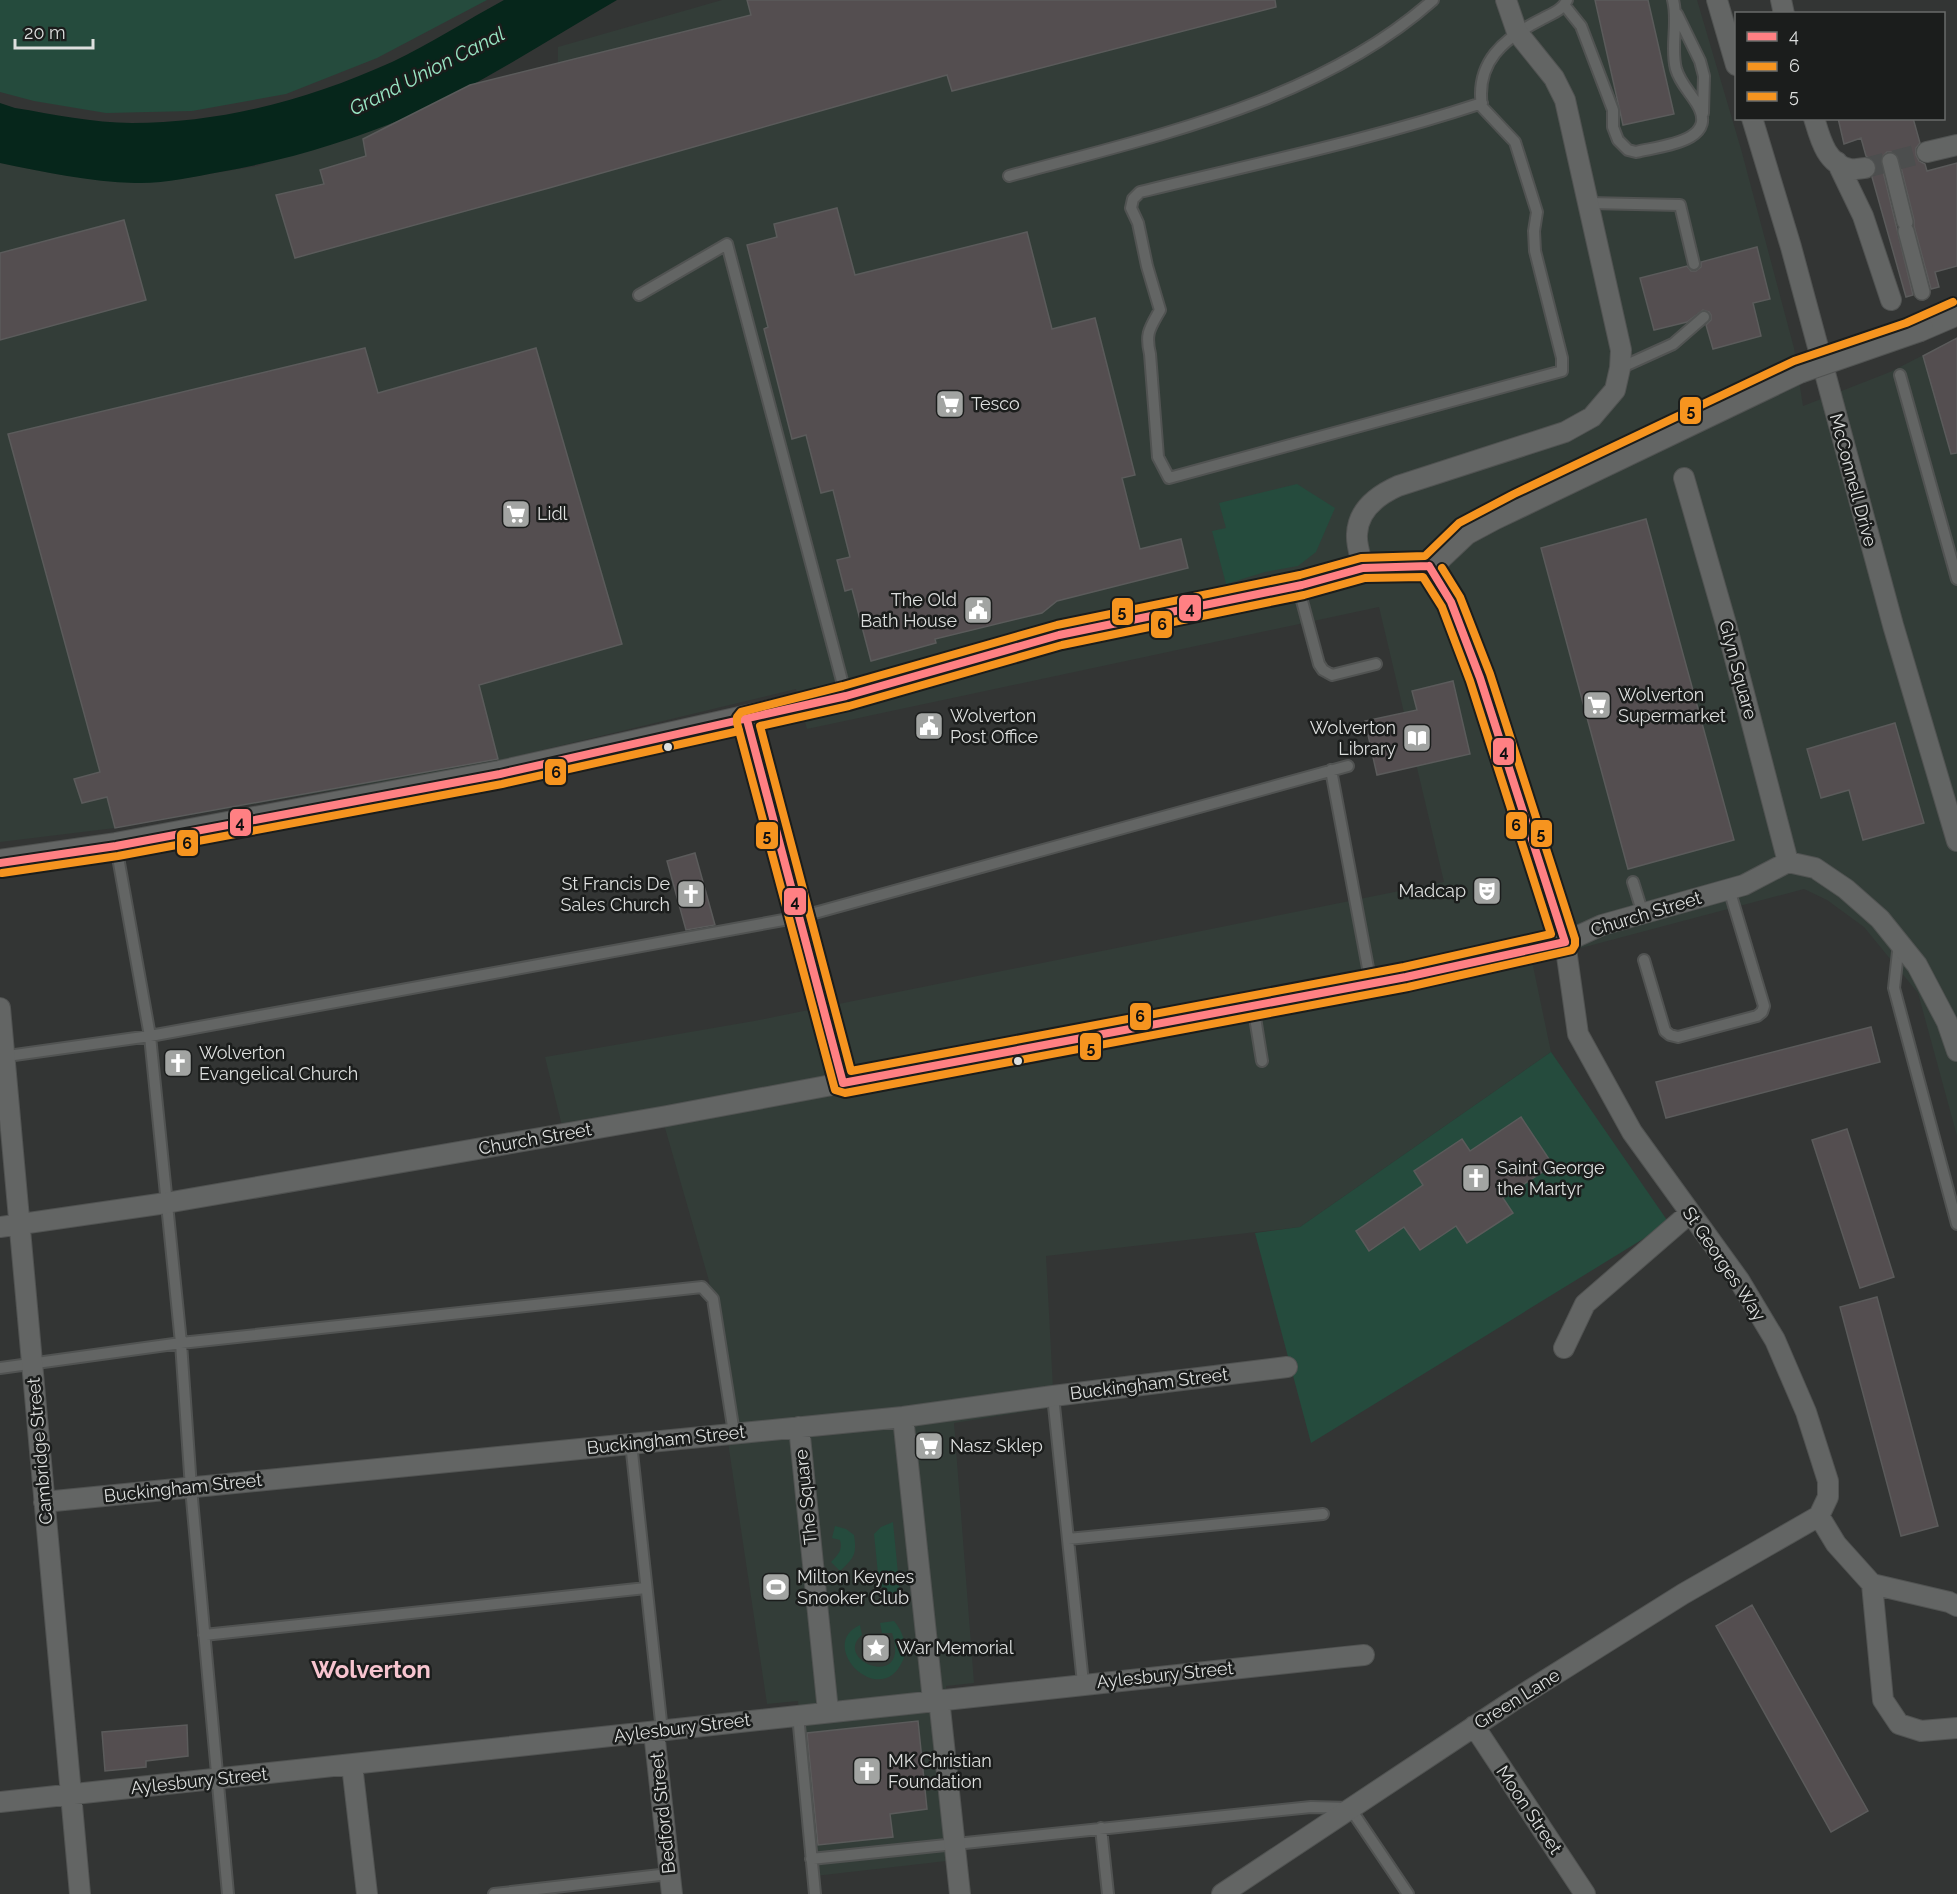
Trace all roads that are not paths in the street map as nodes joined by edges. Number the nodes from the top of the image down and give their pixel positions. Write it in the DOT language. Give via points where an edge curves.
graph roads {
  1 [pos="1433,0"];
  2 [pos="1506,0"];
  3 [pos="1717,0"];
  4 [pos="1566,3"];
  5 [pos="1675,6"];
  6 [pos="1517,32"];
  7 [pos="1735,58"];
  8 [pos="1482,103"];
  9 [pos="1702,114"];
  10 [pos="1753,120"];
  11 [pos="1815,120"];
  12 [pos="1957,145"];
  13 [pos="1927,153"];
  14 [pos="1890,161"];
  15 [pos="1837,162"];
  16 [pos="1865,168"];
  17 [pos="1009,176"];
  18 [pos="1589,203"];
  19 [pos="1694,264"];
  20 [pos="1922,292"];
  21 [pos="639,295"];
  22 [pos="1891,300"];
  23 [pos="1957,312"];
  24 [pos="1704,317"];
  25 [pos="1620,368"];
  26 [pos="1900,375"];
  27 [pos="1684,478"];
  28 [pos="1429,566"];
  29 [pos="1363,568"];
  30 [pos="1957,579"];
  31 [pos="1298,586"];
  32 [pos="1376,664"];
  33 [pos="846,696"];
  34 [pos="747,720"];
  35 [pos="1348,766"];
  36 [pos="1331,770"];
  37 [pos="1957,841"];
  38 [pos="116,846"];
  39 [pos="1788,862"];
  40 [pos="0,863"];
  41 [pos="1633,882"];
  42 [pos="1729,889"];
  43 [pos="1643,914"];
  44 [pos="800,917"];
  45 [pos="1565,942"];
  46 [pos="1899,943"];
  47 [pos="1644,960"];
  48 [pos="1371,984"];
  49 [pos="1253,1005"];
  50 [pos="0,1008"];
  51 [pos="150,1036"];
  52 [pos="1957,1051"];
  53 [pos="3,1056"];
  54 [pos="1262,1061"];
  55 [pos="843,1083"];
  56 [pos="166,1203"];
  57 [pos="1690,1214"];
  58 [pos="1957,1224"];
  59 [pos="10,1225"];
  60 [pos="181,1343"];
  61 [pos="1564,1348"];
  62 [pos="32,1364"];
  63 [pos="1287,1367"];
  64 [pos="0,1368"];
  65 [pos="1053,1396"];
  66 [pos="903,1417"];
  67 [pos="799,1427"];
  68 [pos="734,1433"];
  69 [pos="631,1443"];
  70 [pos="191,1488"];
  71 [pos="44,1503"];
  72 [pos="1323,1514"];
  73 [pos="1819,1516"];
  74 [pos="1068,1539"];
  75 [pos="1872,1584"];
  76 [pos="646,1588"];
  77 [pos="1957,1606"];
  78 [pos="204,1635"];
  79 [pos="1364,1655"];
  80 [pos="1083,1683"];
  81 [pos="936,1700"];
  82 [pos="828,1711"];
  83 [pos="798,1715"];
  84 [pos="1474,1726"];
  85 [pos="1957,1728"];
  86 [pos="658,1731"];
  87 [pos="352,1765"];
  88 [pos="218,1779"];
  89 [pos="70,1795"];
  90 [pos="0,1802"];
  91 [pos="1350,1808"];
  92 [pos="1101,1828"];
  93 [pos="955,1844"];
  94 [pos="811,1859"];
  95 [pos="669,1874"];
  96 [pos="522,1892"];
  97 [pos="80,1894"];
  98 [pos="228,1894"];
  99 [pos="367,1894"];
  100 [pos="494,1894"];
  101 [pos="672,1894"];
  102 [pos="815,1894"];
  103 [pos="960,1894"];
  104 [pos="1108,1894"];
  105 [pos="1222,1894"];
  106 [pos="1408,1894"];
  107 [pos="1585,1894"];
  1 -- 17 [label="lane" via="1382,39 1293,88 1181,129"];
  2 -- 6 [label="street"];
  3 -- 7 [label="street"];
  4 -- 6 [label="lane"];
  4 -- 9 [label="lane" via="1581,26 1614,110 1613,127 1618,140 1628,150 1636,153 1692,138 1700,131"];
  5 -- 9 [label="lane" via="1704,76"];
  5 -- 9 [label="lane" via="1676,68"];
  6 -- 8 [label="lane" via="1489,60 1479,92"];
  6 -- 18 [label="street" via="1554,78 1565,100"];
  8 -- 8 [label="lane" via="1403,127 1140,192 1133,199 1131,208 1160,310 1148,329 1147,341 1158,457 1169,478 1562,370 1535,251 1537,212 1515,142"];
  10 -- 37 [label="street, McConnell Drive"];
  11 -- 15 [label="street" via="1822,146"];
  12 -- 13 [label="street"];
  14 -- 20 [label="street"];
  15 -- 16 [label="street" via="1850,169"];
  15 -- 22 [label="street" via="1863,216"];
  18 -- 19 [label="lane" via="1680,206"];
  18 -- 25 [label="street" via="1621,350"];
  21 -- 33 [label="lane" via="727,244"];
  23 -- 28 [label="street, bridge" via="1910,333 1810,365 1519,503 1465,532"];
  24 -- 25 [label="lane" via="1673,344"];
  25 -- 29 [label="street" via="1615,390 1592,417 1565,432 1378,495 1359,523 1357,536"];
  26 -- 30 [label="lane"];
  27 -- 39 [label="street, Glyn Square"];
  28 -- 29 [label="street"];
  28 -- 45 [label="street, St Georges Way" via="1451,602 1480,678"];
  29 -- 31 [label="street"];
  31 -- 32 [label="lane" via="1323,670 1332,675"];
  31 -- 33 [label="street" via="1059,636"];
  33 -- 34 [label="street"];
  34 -- 38 [label="street" via="500,774"];
  34 -- 44 [label="street"];
  35 -- 36 [label="lane"];
  36 -- 44 [label="lane"];
  36 -- 48 [label="lane"];
  38 -- 40 [label="street"];
  38 -- 51 [label="lane"];
  39 -- 42 [label="street, Church Street"];
  39 -- 46 [label="street" via="1815,868 1846,889 1880,919"];
  41 -- 43 [label="lane"];
  42 -- 43 [label="street, Church Street"];
  42 -- 47 [label="lane" via="1764,1006 1762,1012 1678,1037 1670,1035 1665,1031"];
  43 -- 45 [label="street, Church Street" via="1602,925"];
  44 -- 51 [label="lane"];
  44 -- 55 [label="street"];
  45 -- 48 [label="street, Church Street"];
  45 -- 57 [label="street, St Georges Way" via="1578,1034 1632,1132"];
  46 -- 52 [label="street" via="1917,965 1947,1022"];
  46 -- 58 [label="lane" via="1894,988"];
  48 -- 49 [label="street, Church Street"];
  49 -- 54 [label="lane"];
  49 -- 55 [label="street, Church Street"];
  50 -- 53 [label="street, Cambridge Street"];
  51 -- 53 [label="lane"];
  51 -- 56 [label="lane"];
  53 -- 59 [label="street, Cambridge Street"];
  55 -- 56 [label="street, Church Street"];
  56 -- 59 [label="street, Church Street"];
  56 -- 60 [label="lane"];
  57 -- 61 [label="street" via="1585,1304"];
  57 -- 73 [label="street, St Georges Way" via="1739,1280 1775,1340 1802,1402 1828,1481 1827,1497"];
  59 -- 62 [label="street, Cambridge Street"];
  60 -- 62 [label="lane"];
  60 -- 68 [label="lane" via="702,1287 713,1299"];
  60 -- 70 [label="lane"];
  62 -- 64 [label="lane"];
  62 -- 71 [label="street, Cambridge Street"];
  63 -- 65 [label="street, Buckingham Street"];
  65 -- 66 [label="street, Buckingham Street"];
  65 -- 74 [label="lane"];
  66 -- 67 [label="street, Buckingham Street"];
  66 -- 81 [label="street"];
  67 -- 68 [label="street, Buckingham Street"];
  67 -- 82 [label="street, The Square"];
  68 -- 69 [label="street, Buckingham Street"];
  69 -- 70 [label="street, Buckingham Street"];
  69 -- 76 [label="lane"];
  70 -- 71 [label="street, Buckingham Street"];
  70 -- 78 [label="lane"];
  71 -- 89 [label="street, Cambridge Street"];
  72 -- 74 [label="lane"];
  73 -- 75 [label="street" via="1836,1544"];
  73 -- 84 [label="street, Green Lane" via="1683,1594"];
  74 -- 80 [label="lane"];
  75 -- 77 [label="street"];
  75 -- 85 [label="street" via="1882,1700 1899,1724 1921,1731"];
  76 -- 78 [label="lane"];
  76 -- 86 [label="lane"];
  78 -- 88 [label="lane"];
  79 -- 80 [label="street, Aylesbury Street"];
  80 -- 81 [label="street, Aylesbury Street"];
  81 -- 82 [label="street, Aylesbury Street"];
  81 -- 93 [label="street"];
  82 -- 83 [label="street, Aylesbury Street"];
  83 -- 86 [label="street, Aylesbury Street"];
  83 -- 94 [label="lane"];
  84 -- 91 [label="street, Green Lane"];
  84 -- 107 [label="street, Moon Street"];
  86 -- 87 [label="street, Aylesbury Street"];
  86 -- 95 [label="street, Bedford Street"];
  87 -- 88 [label="street, Aylesbury Street"];
  87 -- 99 [label="street"];
  88 -- 89 [label="street, Aylesbury Street"];
  88 -- 98 [label="lane"];
  89 -- 90 [label="street, Aylesbury Street"];
  89 -- 97 [label="street, Cambridge Street"];
  91 -- 92 [label="lane" via="1311,1807"];
  91 -- 105 [label="street, Green Lane"];
  91 -- 106 [label="lane"];
  92 -- 93 [label="lane"];
  92 -- 104 [label="lane"];
  93 -- 94 [label="lane"];
  93 -- 103 [label="street"];
  94 -- 102 [label="lane"];
  95 -- 96 [label="lane"];
  95 -- 101 [label="street, Bedford Street"];
  96 -- 100 [label="lane"];
}
